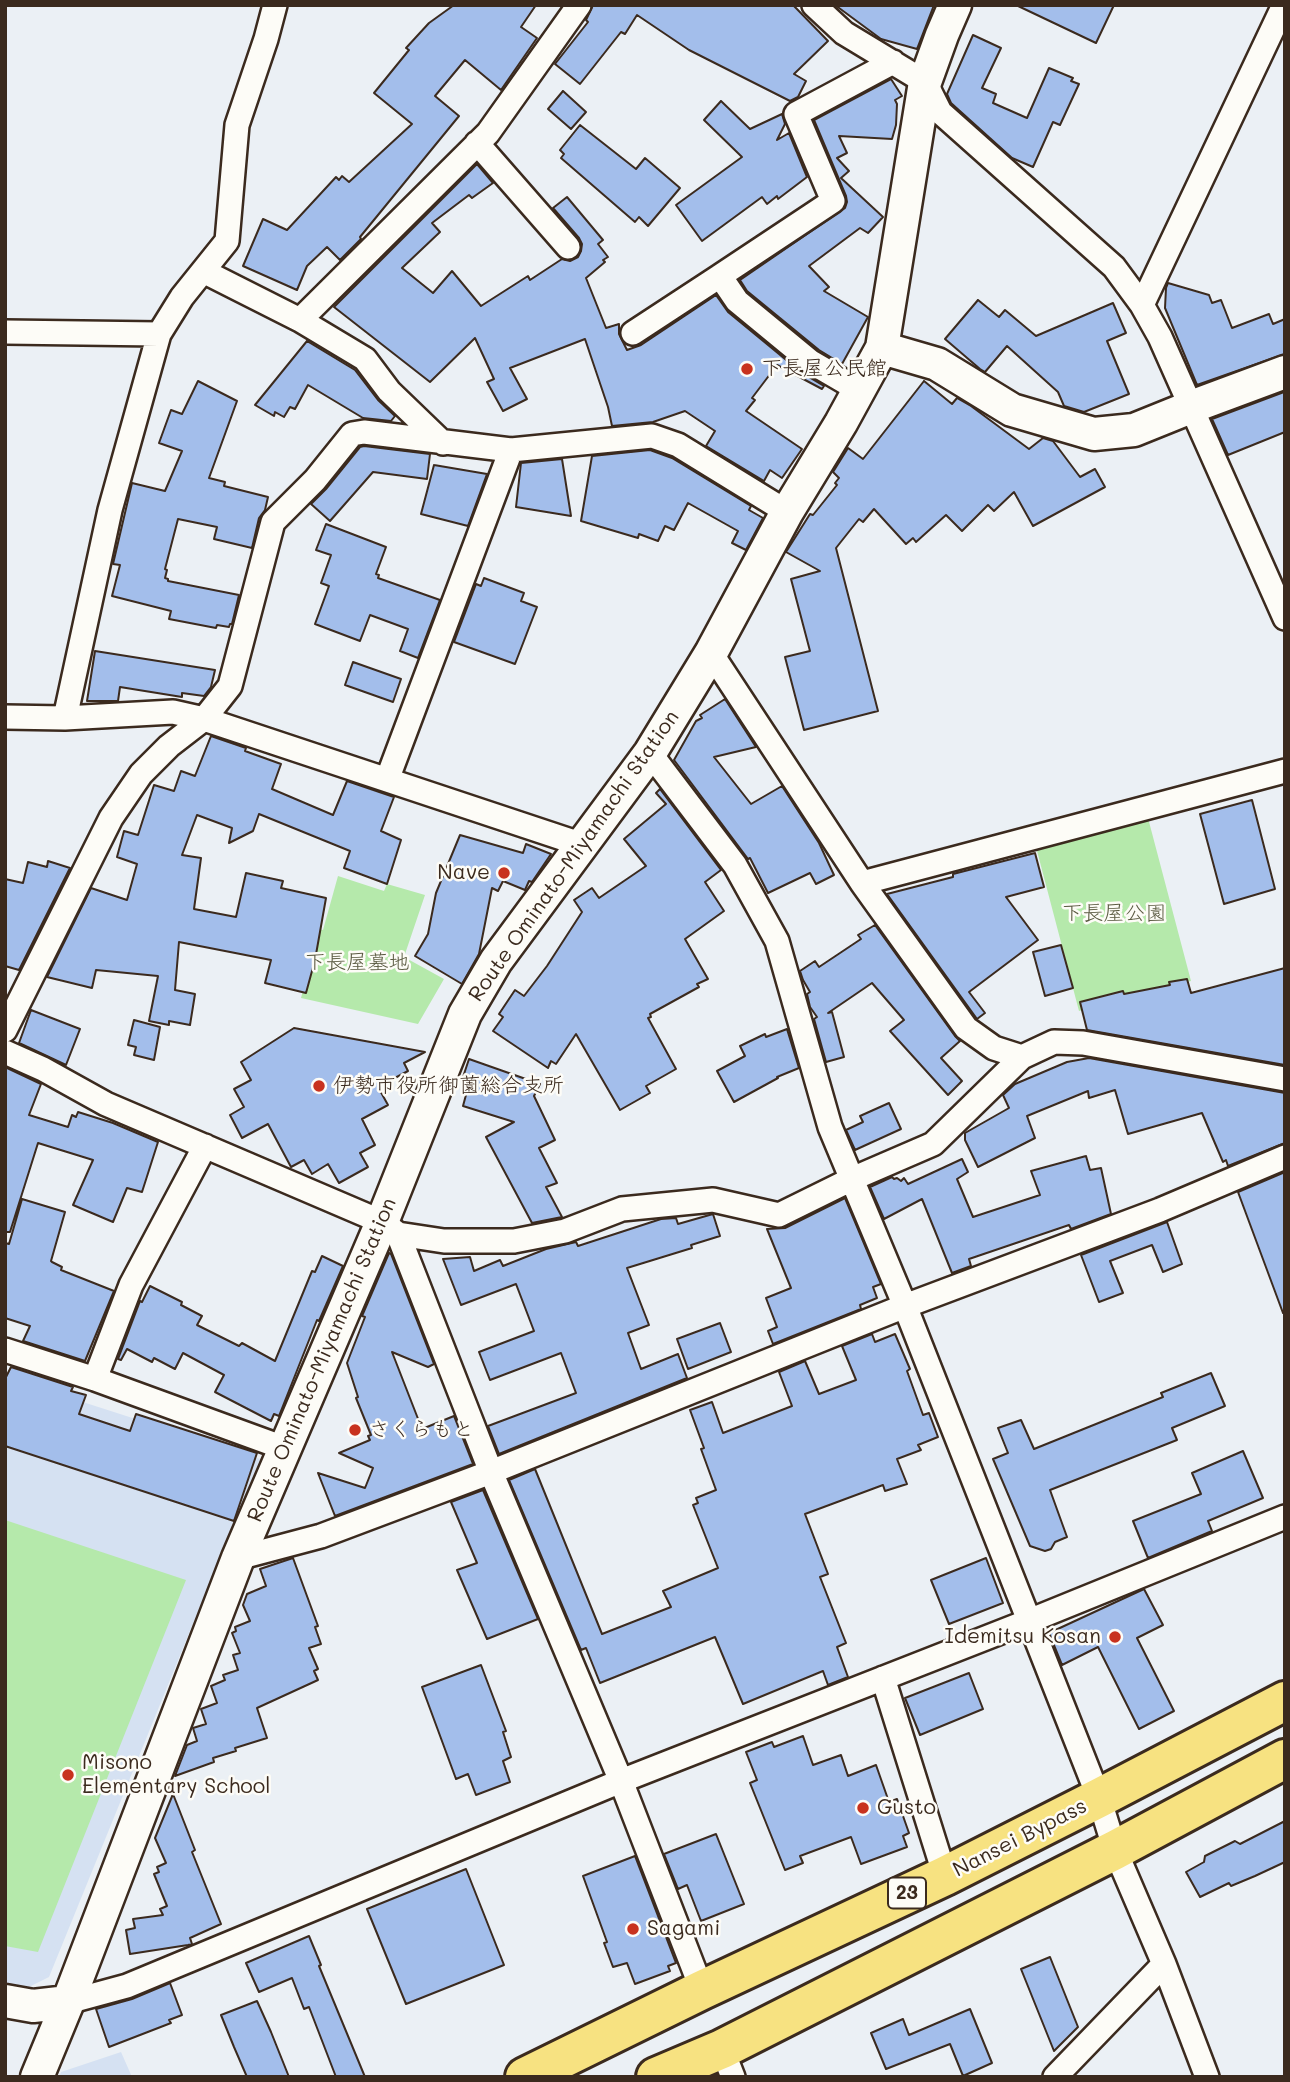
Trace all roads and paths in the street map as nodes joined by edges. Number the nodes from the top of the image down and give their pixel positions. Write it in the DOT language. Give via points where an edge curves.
graph roads {
  1 [pos="275,5"];
  2 [pos="579,5"];
  3 [pos="814,5"];
  4 [pos="955,5"];
  5 [pos="1284,5"];
  6 [pos="893,62"];
  7 [pos="925,82"];
  8 [pos="477,144"];
  9 [pos="568,247"];
  10 [pos="203,271"];
  11 [pos="720,276"];
  12 [pos="1142,304"];
  13 [pos="300,320"];
  14 [pos="5,332"];
  15 [pos="633,333"];
  16 [pos="159,334"];
  17 [pos="881,348"];
  18 [pos="1285,372"];
  19 [pos="859,390"];
  20 [pos="1191,407"];
  21 [pos="443,443"];
  22 [pos="511,450"];
  23 [pos="787,512"];
  24 [pos="1285,618"];
  25 [pos="711,653"];
  26 [pos="5,717"];
  27 [pos="65,718"];
  28 [pos="204,719"];
  29 [pos="650,753"];
  30 [pos="1285,771"];
  31 [pos="387,780"];
  32 [pos="583,845"];
  33 [pos="862,884"];
  34 [pos="5,1030"];
  35 [pos="5,1052"];
  36 [pos="1022,1057"];
  37 [pos="1285,1079"];
  38 [pos="205,1146"];
  39 [pos="1285,1157"];
  40 [pos="852,1179"];
  41 [pos="390,1228"];
  42 [pos="905,1306"];
  43 [pos="5,1350"];
  44 [pos="95,1379"];
  45 [pos="284,1448"];
  46 [pos="491,1472"];
  47 [pos="1285,1517"];
  48 [pos="238,1558"];
  49 [pos="1029,1621"];
  50 [pos="883,1678"];
  51 [pos="1285,1701"];
  52 [pos="1285,1759"];
  53 [pos="621,1781"];
  54 [pos="1099,1798"];
  55 [pos="1115,1850"];
  56 [pos="945,1876"];
  57 [pos="1164,1965"];
  58 [pos="702,1990"];
  59 [pos="5,2001"];
  60 [pos="68,2003"];
  61 [pos="728,2063"];
  62 [pos="37,2077"];
  63 [pos="525,2077"];
  64 [pos="656,2077"];
  65 [pos="1055,2077"];
  66 [pos="1207,2077"];
  1 -- 10 [label="street" via="237,125 227,240"];
  2 -- 8 [label="street"];
  3 -- 6 [label="street" via="844,33"];
  4 -- 7 [label="main road, Route Ominato-Miyamachi Station"];
  5 -- 12 [label="street"];
  6 -- 7 [label="street"];
  6 -- 11 [label="street" via="796,114 833,201"];
  7 -- 12 [label="street" via="940,112 1114,267"];
  7 -- 17 [label="main road, Route Ominato-Miyamachi Station"];
  8 -- 9 [label="street"];
  8 -- 13 [label="street"];
  10 -- 13 [label="street"];
  10 -- 16 [label="street"];
  11 -- 15 [label="street"];
  11 -- 19 [label="street" via="737,301 811,362"];
  12 -- 20 [label="street"];
  13 -- 21 [label="street" via="365,359 389,391"];
  14 -- 16 [label="street"];
  16 -- 27 [label="street" via="110,510"];
  17 -- 19 [label="main road, Route Ominato-Miyamachi Station"];
  17 -- 20 [label="main road" via="937,365 1012,410 1094,434 1134,430"];
  18 -- 20 [label="main road"];
  19 -- 23 [label="main road, Route Ominato-Miyamachi Station"];
  20 -- 24 [label="street"];
  21 -- 22 [label="street"];
  21 -- 28 [label="street" via="352,434 273,522 230,685"];
  22 -- 23 [label="street" via="652,436 678,445"];
  22 -- 31 [label="street"];
  23 -- 25 [label="main road, Route Ominato-Miyamachi Station"];
  25 -- 29 [label="main road, Route Ominato-Miyamachi Station"];
  25 -- 33 [label="street"];
  26 -- 27 [label="street"];
  27 -- 28 [label="street" via="173,712"];
  28 -- 31 [label="street"];
  28 -- 34 [label="street" via="141,774 111,818"];
  29 -- 32 [label="main road, Route Ominato-Miyamachi Station"];
  29 -- 40 [label="street" via="735,865 777,941 830,1127"];
  30 -- 33 [label="street"];
  31 -- 32 [label="street"];
  32 -- 41 [label="main road, Route Ominato-Miyamachi Station" via="496,961 465,1014"];
  33 -- 36 [label="street" via="966,1028 994,1048"];
  35 -- 38 [label="street" via="106,1104"];
  36 -- 37 [label="street" via="1054,1042 1083,1043"];
  36 -- 40 [label="street" via="933,1144"];
  38 -- 41 [label="street"];
  38 -- 44 [label="street" via="131,1285"];
  39 -- 42 [label="street" via="1160,1210"];
  40 -- 41 [label="street" via="779,1215 713,1200 622,1209 565,1231 514,1241 444,1241"];
  40 -- 42 [label="street"];
  41 -- 45 [label="main road, Route Ominato-Miyamachi Station"];
  41 -- 46 [label="street"];
  42 -- 46 [label="street"];
  42 -- 49 [label="street"];
  43 -- 44 [label="street"];
  44 -- 45 [label="street"];
  45 -- 48 [label="main road, Route Ominato-Miyamachi Station"];
  46 -- 48 [label="street" via="321,1536"];
  46 -- 53 [label="street"];
  47 -- 49 [label="street"];
  48 -- 60 [label="main road, Route Ominato-Miyamachi Station"];
  49 -- 50 [label="street"];
  49 -- 54 [label="street"];
  50 -- 53 [label="street"];
  50 -- 56 [label="street"];
  51 -- 54 [label="highway, Nansei Bypass / 23"];
  52 -- 55 [label="highway"];
  53 -- 58 [label="street"];
  53 -- 60 [label="street" via="127,1986"];
  54 -- 55 [label="street"];
  54 -- 56 [label="highway, Nansei Bypass / 23"];
  55 -- 57 [label="street"];
  55 -- 61 [label="highway"];
  56 -- 58 [label="highway, Nansei Bypass / 23"];
  57 -- 65 [label="street"];
  57 -- 66 [label="street"];
  58 -- 63 [label="highway, Nansei Bypass / 23"];
  59 -- 60 [label="main road" via="33,2006"];
  60 -- 62 [label="main road, Route Ominato-Miyamachi Station"];
  61 -- 64 [label="highway"];
}
